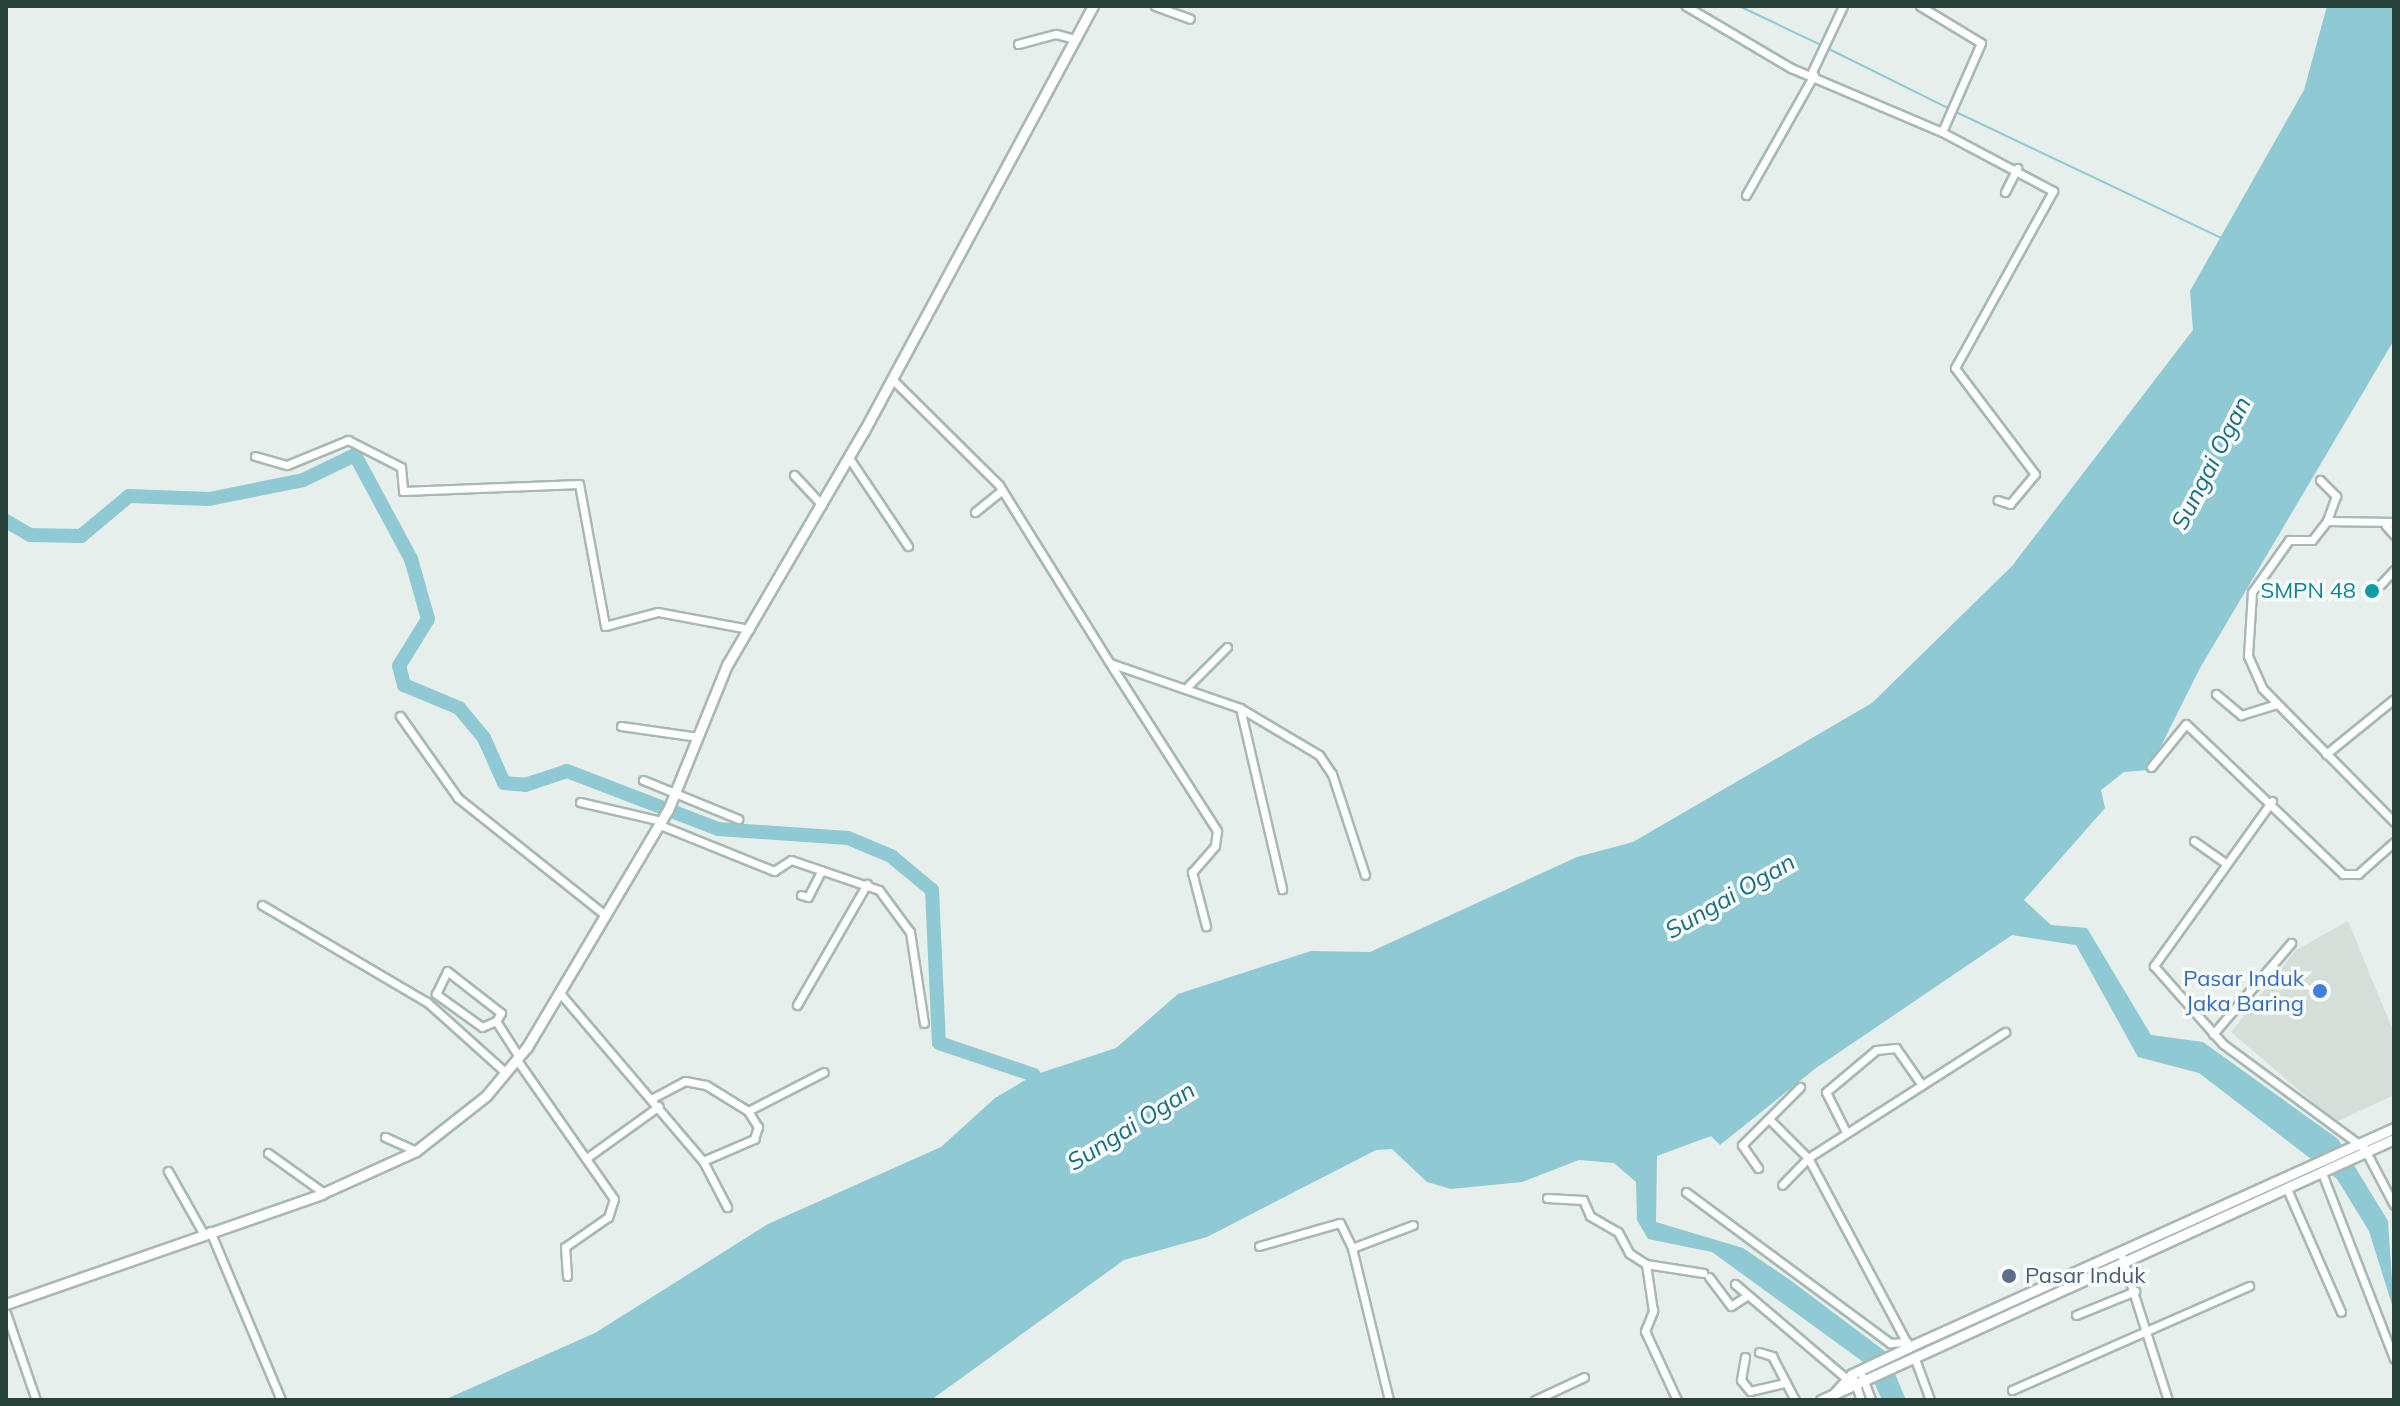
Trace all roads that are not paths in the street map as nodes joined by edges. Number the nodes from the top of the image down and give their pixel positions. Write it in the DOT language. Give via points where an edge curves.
graph roads {
  1 [pos="1093,6"];
  2 [pos="1155,6"];
  3 [pos="1686,6"];
  4 [pos="1843,6"];
  5 [pos="1920,6"];
  6 [pos="1190,19"];
  7 [pos="1075,39"];
  8 [pos="1018,44"];
  9 [pos="1813,71"];
  10 [pos="1943,129"];
  11 [pos="2017,168"];
  12 [pos="2005,192"];
  13 [pos="1746,195"];
  14 [pos="892,379"];
  15 [pos="255,456"];
  16 [pos="849,458"];
  17 [pos="794,475"];
  18 [pos="2320,480"];
  19 [pos="1002,490"];
  20 [pos="1998,500"];
  21 [pos="822,506"];
  22 [pos="975,512"];
  23 [pos="2327,521"];
  24 [pos="2390,524"];
  25 [pos="2394,535"];
  26 [pos="908,546"];
  27 [pos="2394,570"];
  28 [pos="2381,584"];
  29 [pos="749,629"];
  30 [pos="1227,647"];
  31 [pos="1110,663"];
  32 [pos="1188,686"];
  33 [pos="2216,694"];
  34 [pos="2394,699"];
  35 [pos="2276,704"];
  36 [pos="1240,708"];
  37 [pos="400,716"];
  38 [pos="621,726"];
  39 [pos="698,737"];
  40 [pos="2326,754"];
  41 [pos="2151,767"];
  42 [pos="643,780"];
  43 [pos="676,790"];
  44 [pos="2272,801"];
  45 [pos="580,802"];
  46 [pos="738,819"];
  47 [pos="2394,822"];
  48 [pos="661,823"];
  49 [pos="2194,841"];
  50 [pos="2394,842"];
  51 [pos="2223,861"];
  52 [pos="822,870"];
  53 [pos="1365,875"];
  54 [pos="867,884"];
  55 [pos="1282,889"];
  56 [pos="801,895"];
  57 [pos="262,905"];
  58 [pos="605,915"];
  59 [pos="1206,926"];
  60 [pos="2291,943"];
  61 [pos="559,992"];
  62 [pos="797,1005"];
  63 [pos="496,1021"];
  64 [pos="924,1023"];
  65 [pos="2005,1032"];
  66 [pos="2213,1034"];
  67 [pos="518,1058"];
  68 [pos="824,1072"];
  69 [pos="506,1073"];
  70 [pos="1919,1081"];
  71 [pos="1800,1087"];
  72 [pos="653,1098"];
  73 [pos="659,1106"];
  74 [pos="748,1111"];
  75 [pos="1769,1119"];
  76 [pos="2394,1128"];
  77 [pos="1845,1130"];
  78 [pos="385,1137"];
  79 [pos="2394,1139"];
  80 [pos="2364,1148"];
  81 [pos="416,1151"];
  82 [pos="268,1153"];
  83 [pos="588,1157"];
  84 [pos="1808,1158"];
  85 [pos="703,1161"];
  86 [pos="1758,1168"];
  87 [pos="2321,1170"];
  88 [pos="168,1171"];
  89 [pos="1782,1185"];
  90 [pos="2287,1189"];
  91 [pos="1686,1192"];
  92 [pos="324,1193"];
  93 [pos="1547,1198"];
  94 [pos="2394,1205"];
  95 [pos="727,1207"];
  96 [pos="1413,1225"];
  97 [pos="205,1230"];
  98 [pos="1259,1246"];
  99 [pos="1352,1248"];
  100 [pos="2122,1257"];
  101 [pos="1646,1264"];
  102 [pos="567,1276"];
  103 [pos="1735,1284"];
  104 [pos="2249,1286"];
  105 [pos="2135,1291"];
  106 [pos="1748,1295"];
  107 [pos="6,1304"];
  108 [pos="2341,1312"];
  109 [pos="6,1313"];
  110 [pos="2076,1315"];
  111 [pos="2146,1329"];
  112 [pos="1908,1344"];
  113 [pos="1759,1352"];
  114 [pos="1745,1357"];
  115 [pos="1915,1359"];
  116 [pos="2394,1359"];
  117 [pos="1856,1373"];
  118 [pos="1584,1377"];
  119 [pos="1786,1383"];
  120 [pos="1865,1383"];
  121 [pos="2012,1390"];
  122 [pos="1833,1395"];
  123 [pos="36,1400"];
  124 [pos="281,1400"];
  125 [pos="1389,1400"];
  126 [pos="1535,1400"];
  127 [pos="1677,1400"];
  128 [pos="1795,1400"];
  129 [pos="1821,1400"];
  130 [pos="1861,1400"];
  131 [pos="1871,1400"];
  132 [pos="1930,1400"];
  133 [pos="2168,1400"];
  1 -- 7 [label="street"];
  2 -- 6 [label="street"];
  3 -- 9 [label="street" via="1735,39"];
  4 -- 9 [label="street"];
  5 -- 10 [label="street" via="1980,41"];
  7 -- 8 [label="street" via="1056,34"];
  7 -- 14 [label="street"];
  9 -- 10 [label="street"];
  9 -- 13 [label="street"];
  10 -- 11 [label="street"];
  11 -- 12 [label="street"];
  11 -- 20 [label="street" via="2053,193 1955,370 2035,474 2010,504"];
  14 -- 16 [label="street"];
  14 -- 19 [label="street"];
  15 -- 29 [label="street" via="287,465 348,440 401,467 405,491 579,484 604,625 658,612"];
  16 -- 21 [label="street"];
  16 -- 26 [label="street"];
  17 -- 21 [label="street"];
  18 -- 23 [label="street" via="2336,496"];
  19 -- 22 [label="street"];
  19 -- 31 [label="street"];
  21 -- 29 [label="street"];
  23 -- 24 [label="street"];
  23 -- 35 [label="street" via="2312,540 2291,538 2252,592 2249,665"];
  24 -- 25 [label="street"];
  27 -- 28 [label="street"];
  29 -- 39 [label="street"];
  30 -- 32 [label="street"];
  31 -- 32 [label="street"];
  31 -- 59 [label="street" via="1217,831 1215,846 1192,872"];
  32 -- 36 [label="street"];
  33 -- 35 [label="street" via="2241,715"];
  34 -- 40 [label="street"];
  35 -- 40 [label="street"];
  36 -- 53 [label="street" via="1319,755 1332,774"];
  36 -- 55 [label="street"];
  37 -- 58 [label="street" via="408,736 476,814"];
  38 -- 39 [label="street"];
  39 -- 43 [label="street"];
  40 -- 47 [label="street"];
  41 -- 44 [label="street" via="2186,724"];
  42 -- 43 [label="street"];
  43 -- 46 [label="street"];
  43 -- 48 [label="street"];
  44 -- 50 [label="street" via="2346,875 2363,871"];
  44 -- 51 [label="street"];
  45 -- 48 [label="street"];
  48 -- 52 [label="street" via="774,871 788,860"];
  48 -- 58 [label="street"];
  49 -- 51 [label="street"];
  51 -- 66 [label="street" via="2153,963"];
  52 -- 54 [label="street"];
  52 -- 56 [label="street" via="808,897"];
  54 -- 62 [label="street"];
  54 -- 64 [label="street" via="910,932"];
  57 -- 69 [label="street" via="427,1002"];
  58 -- 61 [label="street"];
  60 -- 66 [label="street"];
  61 -- 67 [label="street"];
  61 -- 72 [label="street"];
  63 -- 63 [label="street" via="501,1013 447,971 436,994 482,1027"];
  63 -- 67 [label="street"];
  65 -- 70 [label="street"];
  66 -- 80 [label="street"];
  67 -- 69 [label="street"];
  67 -- 83 [label="street"];
  68 -- 74 [label="street"];
  69 -- 81 [label="street"];
  70 -- 77 [label="street"];
  70 -- 77 [label="street" via="1896,1048 1876,1050 1826,1092"];
  71 -- 75 [label="street"];
  72 -- 73 [label="street"];
  72 -- 74 [label="street" via="685,1081 706,1085"];
  73 -- 83 [label="street"];
  73 -- 85 [label="street"];
  74 -- 85 [label="street" via="758,1127 754,1139"];
  75 -- 84 [label="street"];
  75 -- 86 [label="street" via="1742,1145"];
  76 -- 80 [label="street"];
  77 -- 84 [label="street"];
  78 -- 81 [label="street"];
  79 -- 80 [label="street"];
  80 -- 87 [label="street"];
  80 -- 94 [label="street"];
  81 -- 92 [label="street"];
  82 -- 92 [label="street"];
  83 -- 102 [label="street" via="614,1204 608,1217 565,1247"];
  84 -- 89 [label="street"];
  84 -- 112 [label="street"];
  85 -- 95 [label="street"];
  87 -- 90 [label="street"];
  87 -- 100 [label="street"];
  87 -- 116 [label="street"];
  88 -- 97 [label="street"];
  90 -- 100 [label="street"];
  90 -- 108 [label="street"];
  91 -- 112 [label="street" via="1890,1343"];
  92 -- 97 [label="street"];
  93 -- 101 [label="street" via="1583,1200 1590,1216 1618,1232 1629,1253"];
  96 -- 99 [label="street"];
  97 -- 107 [label="street"];
  97 -- 124 [label="street"];
  98 -- 99 [label="street" via="1340,1223"];
  99 -- 125 [label="street"];
  100 -- 105 [label="street"];
  100 -- 112 [label="street"];
  100 -- 115 [label="street"];
  101 -- 106 [label="street" via="1706,1275 1731,1306"];
  101 -- 127 [label="street" via="1653,1311 1645,1331"];
  103 -- 106 [label="street"];
  104 -- 111 [label="street"];
  105 -- 110 [label="street"];
  105 -- 111 [label="street"];
  106 -- 117 [label="street"];
  109 -- 123 [label="street"];
  111 -- 121 [label="street"];
  111 -- 133 [label="street"];
  112 -- 117 [label="street"];
  113 -- 119 [label="street" via="1772,1356"];
  114 -- 119 [label="street" via="1740,1372 1750,1391"];
  115 -- 120 [label="street"];
  115 -- 132 [label="street"];
  117 -- 120 [label="street"];
  117 -- 122 [label="street"];
  118 -- 126 [label="street"];
  119 -- 128 [label="street"];
  120 -- 122 [label="street"];
  120 -- 130 [label="street"];
  120 -- 131 [label="street"];
  122 -- 129 [label="street"];
}
